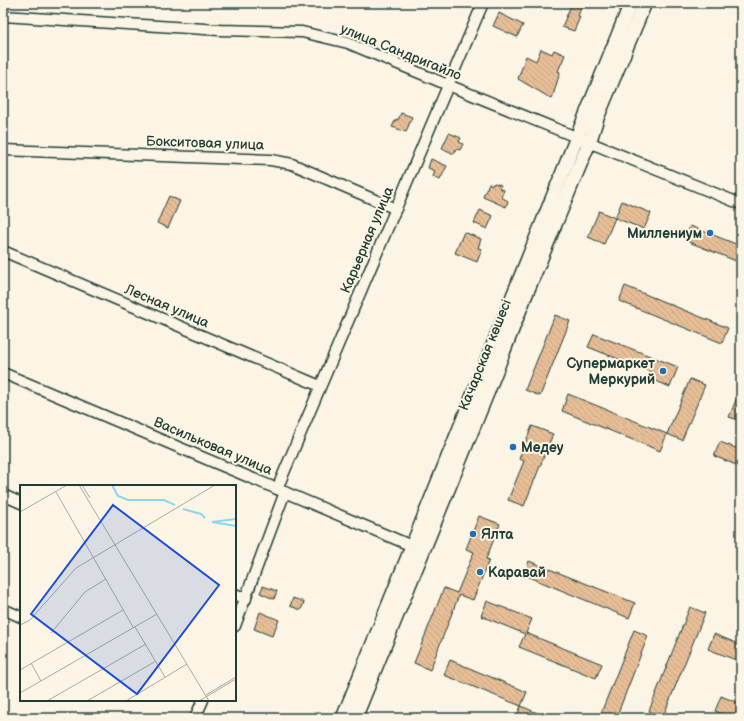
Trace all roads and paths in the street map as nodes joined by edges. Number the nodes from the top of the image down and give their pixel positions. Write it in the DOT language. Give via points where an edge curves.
graph roads {
  1 [pos="483,3"];
  2 [pos="631,3"];
  3 [pos="645,3"];
  4 [pos="3,16"];
  5 [pos="448,85"];
  6 [pos="583,140"];
  7 [pos="3,150"];
  8 [pos="741,204"];
  9 [pos="396,209"];
  10 [pos="3,251"];
  11 [pos="3,372"];
  12 [pos="320,386"];
  13 [pos="464,434"];
  14 [pos="281,490"];
  15 [pos="3,495"];
  16 [pos="20,502"];
  17 [pos="412,546"];
  18 [pos="236,594"];
  19 [pos="246,599"];
  20 [pos="3,609"];
  21 [pos="20,616"];
  22 [pos="236,624"];
  23 [pos="203,701"];
  24 [pos="195,718"];
  25 [pos="343,718"];
  26 [pos="355,718"];
  1 -- 5 [label="street, Карьерная улица"];
  2 -- 6 [label="main road, Качарская көшесі"];
  3 -- 6 [label="main road, Качарская көшесі" via="597,118"];
  4 -- 5 [label="street, улица Сандригайло" via="220,30 302,32 348,43"];
  5 -- 6 [label="street, улица Сандригайло"];
  5 -- 9 [label="street, Карьерная улица"];
  6 -- 8 [label="street, улица Сандригайло"];
  6 -- 13 [label="main road, Качарская көшесі"];
  7 -- 9 [label="street, Бокситовая улица" via="271,160 292,164"];
  9 -- 12 [label="street, Карьерная улица"];
  10 -- 12 [label="street, Лесная улица"];
  11 -- 14 [label="street, Васильковая улица"];
  12 -- 14 [label="street, Карьерная улица"];
  13 -- 17 [label="main road, Качарская көшесі"];
  13 -- 26 [label="main road, Качарская көшесі"];
  14 -- 17 [label="street, Васильковая улица"];
  14 -- 19 [label="street, Карьерная улица"];
  15 -- 16 [label="street"];
  17 -- 25 [label="main road, Качарская көшесі"];
  18 -- 19 [label="street"];
  19 -- 22 [label="street, Карьерная улица"];
  20 -- 21 [label="street"];
  23 -- 24 [label="street"];
}
